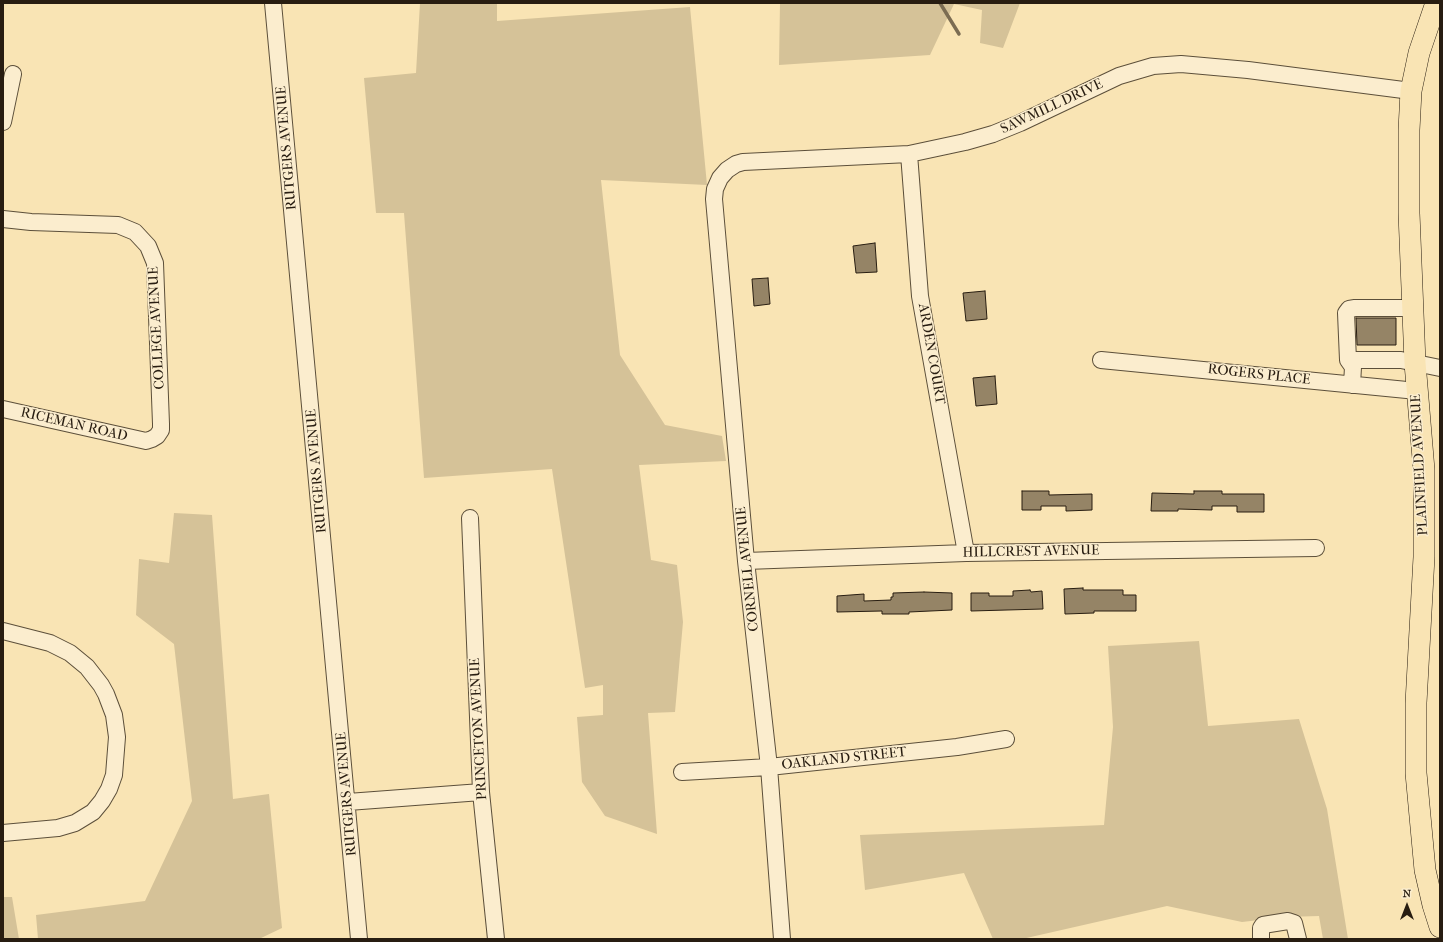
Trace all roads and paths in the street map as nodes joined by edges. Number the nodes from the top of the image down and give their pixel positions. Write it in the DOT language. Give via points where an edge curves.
graph roads {
  1 [pos="273,3"];
  2 [pos="1436,3"];
  3 [pos="13,74"];
  4 [pos="1412,91"];
  5 [pos="3,122"];
  6 [pos="909,154"];
  7 [pos="714,200"];
  8 [pos="3,219"];
  9 [pos="1413,308"];
  10 [pos="1101,360"];
  11 [pos="1348,360"];
  12 [pos="1415,363"];
  13 [pos="1440,368"];
  14 [pos="1352,385"];
  15 [pos="1417,391"];
  16 [pos="3,409"];
  17 [pos="146,441"];
  18 [pos="470,518"];
  19 [pos="1316,548"];
  20 [pos="966,553"];
  21 [pos="746,562"];
  22 [pos="3,631"];
  23 [pos="1006,739"];
  24 [pos="769,767"];
  25 [pos="682,772"];
  26 [pos="481,792"];
  27 [pos="348,802"];
  28 [pos="3,833"];
  29 [pos="1440,927"];
  30 [pos="359,939"];
  31 [pos="496,939"];
  32 [pos="782,939"];
  33 [pos="1262,939"];
  34 [pos="1298,939"];
  1 -- 27 [label="street, RUTGERS AVENUE"];
  2 -- 4 [label="main road, PLAINFIELD AVENUE" via="1419,53"];
  3 -- 5 [label="street"];
  4 -- 6 [label="street, SAWMILL DRIVE" via="1248,70 1182,64 1153,66 1119,76 993,134"];
  4 -- 9 [label="main road, PLAINFIELD AVENUE" via="1409,183"];
  6 -- 7 [label="street, SAWMILL DRIVE" via="743,162 727,170 720,178 715,188"];
  6 -- 20 [label="street, ARDEN COURT" via="920,296"];
  7 -- 21 [label="street, CORNELL AVENUE"];
  8 -- 17 [label="street, COLLEGE AVENUE" via="118,225 135,232 148,246 155,263 161,424 157,436"];
  9 -- 11 [label="street" via="1349,309 1346,313"];
  9 -- 12 [label="main road, PLAINFIELD AVENUE"];
  10 -- 14 [label="street, ROGERS PLACE"];
  11 -- 12 [label="street" via="1401,360"];
  11 -- 14 [label="street" via="1353,367"];
  12 -- 13 [label="street"];
  12 -- 15 [label="main road, PLAINFIELD AVENUE"];
  14 -- 15 [label="street, ROGERS PLACE"];
  15 -- 29 [label="main road, PLAINFIELD AVENUE" via="1424,470 1424,557 1416,704 1416,773 1426,870"];
  16 -- 17 [label="street, RICEMAN ROAD"];
  18 -- 26 [label="street, PRINCETON AVENUE"];
  19 -- 20 [label="street, HILLCREST AVENUE"];
  20 -- 21 [label="street, HILLCREST AVENUE"];
  21 -- 24 [label="street, CORNELL AVENUE"];
  22 -- 28 [label="street" via="50,642 70,653 87,667 101,685 108,700 114,715 117,737 114,775 109,789 93,812 75,823 58,828"];
  23 -- 24 [label="street, OAKLAND STREET" via="957,747"];
  24 -- 25 [label="street, OAKLAND STREET"];
  24 -- 32 [label="street, CORNELL AVENUE"];
  26 -- 27 [label="street"];
  26 -- 31 [label="street, PRINCETON AVENUE"];
  27 -- 30 [label="street, RUTGERS AVENUE"];
  33 -- 34 [label="street" via="1263,925 1288,921 1294,923"];
}
